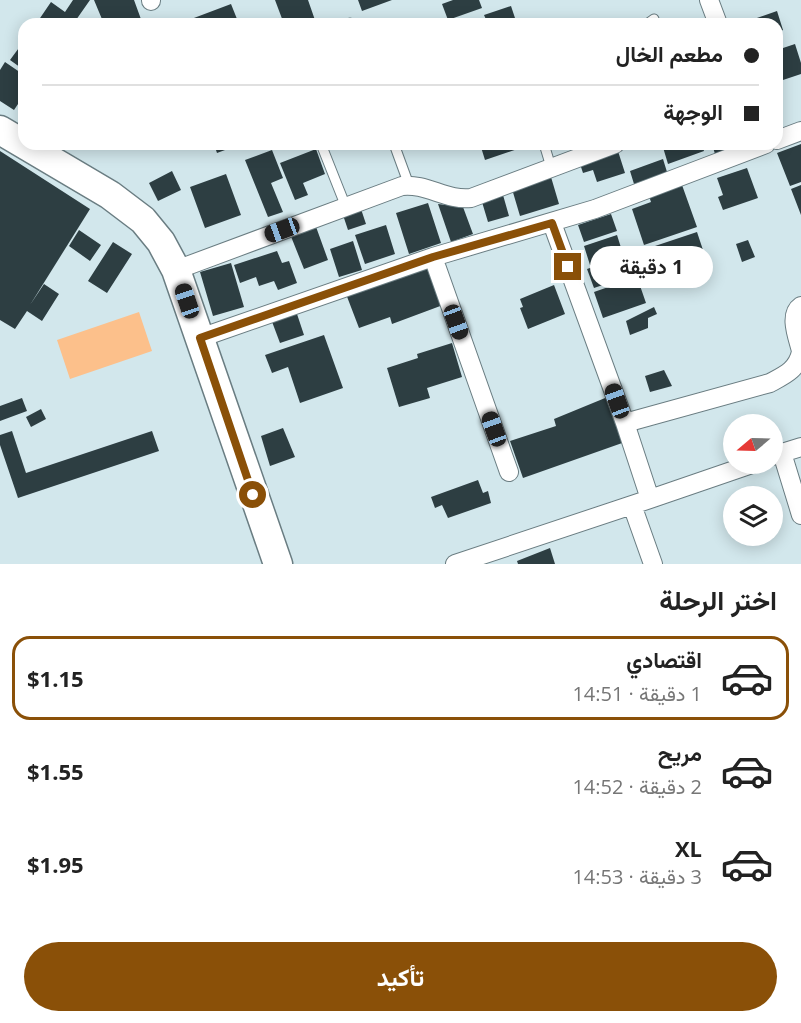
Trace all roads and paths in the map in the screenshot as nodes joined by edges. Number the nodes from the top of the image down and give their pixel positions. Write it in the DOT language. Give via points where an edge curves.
graph roads {
  1 [pos="709,0"];
  2 [pos="716,18"];
  3 [pos="0,130"];
  4 [pos="801,131"];
  5 [pos="783,138"];
  6 [pos="18,141"];
  7 [pos="34,150"];
  8 [pos="323,150"];
  9 [pos="396,150"];
  10 [pos="546,150"];
  11 [pos="598,150"];
  12 [pos="750,150"];
  13 [pos="551,167"];
  14 [pos="409,185"];
  15 [pos="346,207"];
  16 [pos="552,223"];
  17 [pos="433,257"];
  18 [pos="176,270"];
  19 [pos="801,306"];
  20 [pos="200,338"];
  21 [pos="801,352"];
  22 [pos="626,423"];
  23 [pos="801,447"];
  24 [pos="783,453"];
  25 [pos="783,470"];
  26 [pos="509,472"];
  27 [pos="724,474"];
  28 [pos="650,500"];
  29 [pos="632,506"];
  30 [pos="801,515"];
  31 [pos="499,557"];
  32 [pos="278,564"];
  33 [pos="455,564"];
  34 [pos="653,564"];
  1 -- 2 [label="street"];
  3 -- 6 [label="main road"];
  4 -- 5 [label="street"];
  7 -- 18 [label="main road" via="110,195 143,220"];
  8 -- 15 [label="lane"];
  9 -- 14 [label="lane"];
  10 -- 13 [label="lane"];
  11 -- 13 [label="street"];
  12 -- 16 [label="street"];
  13 -- 14 [label="street" via="471,198"];
  14 -- 15 [label="street"];
  15 -- 18 [label="street"];
  16 -- 17 [label="street"];
  16 -- 22 [label="street"];
  17 -- 20 [label="street"];
  17 -- 26 [label="street"];
  18 -- 20 [label="main road"];
  19 -- 21 [label="street" via="794,317"];
  20 -- 32 [label="main road"];
  21 -- 22 [label="street" via="799,363 790,372 770,383"];
  22 -- 28 [label="street"];
  23 -- 24 [label="street"];
  25 -- 30 [label="street"];
  27 -- 28 [label="street"];
  28 -- 29 [label="street"];
  29 -- 31 [label="street"];
  29 -- 34 [label="street"];
  31 -- 33 [label="street"];
}
